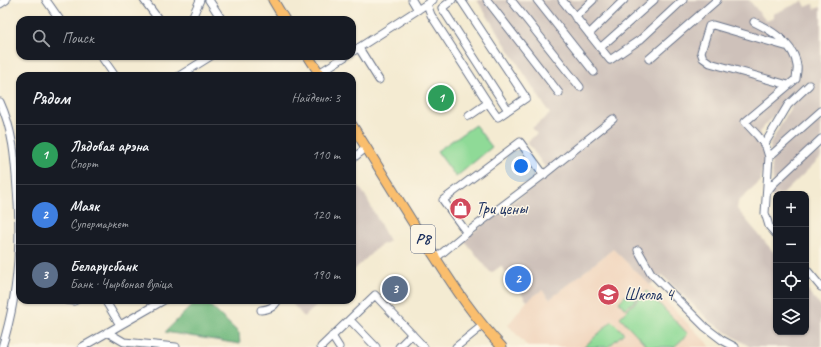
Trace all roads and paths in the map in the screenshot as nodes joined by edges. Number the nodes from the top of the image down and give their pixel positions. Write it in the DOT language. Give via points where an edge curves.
graph roads {
  1 [pos="6,0"];
  2 [pos="46,0"];
  3 [pos="144,0"];
  4 [pos="200,0"];
  5 [pos="209,0"];
  6 [pos="273,0"];
  7 [pos="412,0"];
  8 [pos="451,0"];
  9 [pos="461,0"];
  10 [pos="487,0"];
  11 [pos="511,0"];
  12 [pos="537,0"];
  13 [pos="562,0"];
  14 [pos="593,0"];
  15 [pos="624,0"];
  16 [pos="654,0"];
  17 [pos="683,0"];
  18 [pos="717,0"];
  19 [pos="430,2"];
  20 [pos="0,4"];
  21 [pos="418,10"];
  22 [pos="57,16"];
  23 [pos="156,16"];
  24 [pos="193,16"];
  25 [pos="219,16"];
  26 [pos="283,16"];
  27 [pos="575,17"];
  28 [pos="754,22"];
  29 [pos="589,34"];
  30 [pos="788,46"];
  31 [pos="359,48"];
  32 [pos="600,48"];
  33 [pos="356,50"];
  34 [pos="649,59"];
  35 [pos="104,60"];
  36 [pos="205,60"];
  37 [pos="311,60"];
  38 [pos="341,60"];
  39 [pos="112,72"];
  40 [pos="186,72"];
  41 [pos="318,72"];
  42 [pos="324,72"];
  43 [pos="594,72"];
  44 [pos="379,80"];
  45 [pos="788,85"];
  46 [pos="809,85"];
  47 [pos="580,87"];
  48 [pos="559,93"];
  49 [pos="0,102"];
  50 [pos="488,103"];
  51 [pos="508,110"];
  52 [pos="821,111"];
  53 [pos="469,116"];
  54 [pos="613,119"];
  55 [pos="356,132"];
  56 [pos="821,139"];
  57 [pos="16,142"];
  58 [pos="764,145"];
  59 [pos="366,148"];
  60 [pos="356,156"];
  61 [pos="769,157"];
  62 [pos="16,167"];
  63 [pos="544,175"];
  64 [pos="767,193"];
  65 [pos="773,231"];
  66 [pos="467,233"];
  67 [pos="638,250"];
  68 [pos="436,258"];
  69 [pos="16,272"];
  70 [pos="809,273"];
  71 [pos="821,287"];
  72 [pos="107,304"];
  73 [pos="157,304"];
  74 [pos="276,304"];
  75 [pos="261,310"];
  76 [pos="350,320"];
  77 [pos="120,325"];
  78 [pos="482,326"];
  79 [pos="107,332"];
  80 [pos="412,334"];
  81 [pos="332,336"];
  82 [pos="2,347"];
  83 [pos="82,347"];
  84 [pos="171,347"];
  85 [pos="321,347"];
  86 [pos="339,347"];
  87 [pos="376,347"];
  88 [pos="399,347"];
  89 [pos="424,347"];
  90 [pos="456,347"];
  91 [pos="502,347"];
  92 [pos="735,347"];
  1 -- 20 [label="street"];
  2 -- 22 [label="street"];
  3 -- 23 [label="street"];
  4 -- 24 [label="street"];
  5 -- 25 [label="street"];
  6 -- 26 [label="main road"];
  7 -- 21 [label="street"];
  8 -- 51 [label="street" via="442,8"];
  9 -- 51 [label="street" via="526,98"];
  10 -- 48 [label="street"];
  11 -- 47 [label="street"];
  12 -- 43 [label="street"];
  13 -- 27 [label="street"];
  14 -- 27 [label="street"];
  15 -- 29 [label="street"];
  16 -- 32 [label="street"];
  17 -- 32 [label="street" via="641,39 610,60"];
  18 -- 34 [label="street"];
  19 -- 21 [label="street"];
  19 -- 50 [label="street" via="431,15"];
  21 -- 31 [label="street"];
  27 -- 29 [label="street"];
  28 -- 30 [label="street" via="765,27"];
  29 -- 32 [label="street"];
  30 -- 45 [label="street" via="797,67 796,79"];
  30 -- 45 [label="street" via="713,25 709,26 701,52 703,58 710,63"];
  31 -- 33 [label="street"];
  31 -- 44 [label="street"];
  35 -- 39 [label="street"];
  36 -- 40 [label="street"];
  37 -- 41 [label="main road"];
  38 -- 42 [label="street"];
  45 -- 58 [label="street" via="745,122"];
  46 -- 58 [label="street" via="788,105"];
  49 -- 57 [label="street"];
  50 -- 51 [label="street" via="498,117"];
  50 -- 53 [label="street"];
  52 -- 61 [label="street"];
  54 -- 63 [label="street"];
  55 -- 59 [label="main road, Р8"];
  56 -- 64 [label="street" via="773,184"];
  57 -- 62 [label="street"];
  58 -- 61 [label="street"];
  59 -- 60 [label="street"];
  59 -- 68 [label="main road, Р8"];
  61 -- 64 [label="street"];
  63 -- 66 [label="street"];
  63 -- 66 [label="street" via="520,142 443,200"];
  64 -- 65 [label="street" via="765,213"];
  66 -- 68 [label="street"];
  67 -- 92 [label="street" via="651,273 705,327"];
  68 -- 78 [label="main road, Р8"];
  69 -- 82 [label="street"];
  70 -- 71 [label="street"];
  72 -- 77 [label="street"];
  73 -- 77 [label="street"];
  74 -- 75 [label="street" via="268,310"];
  76 -- 80 [label="street" via="375,295"];
  76 -- 81 [label="street"];
  76 -- 87 [label="street"];
  77 -- 79 [label="street"];
  78 -- 90 [label="street"];
  78 -- 91 [label="main road, Р8"];
  79 -- 83 [label="street"];
  79 -- 84 [label="street" via="124,342"];
  80 -- 88 [label="street"];
  80 -- 89 [label="street"];
  81 -- 85 [label="street"];
  81 -- 86 [label="street"];
}
